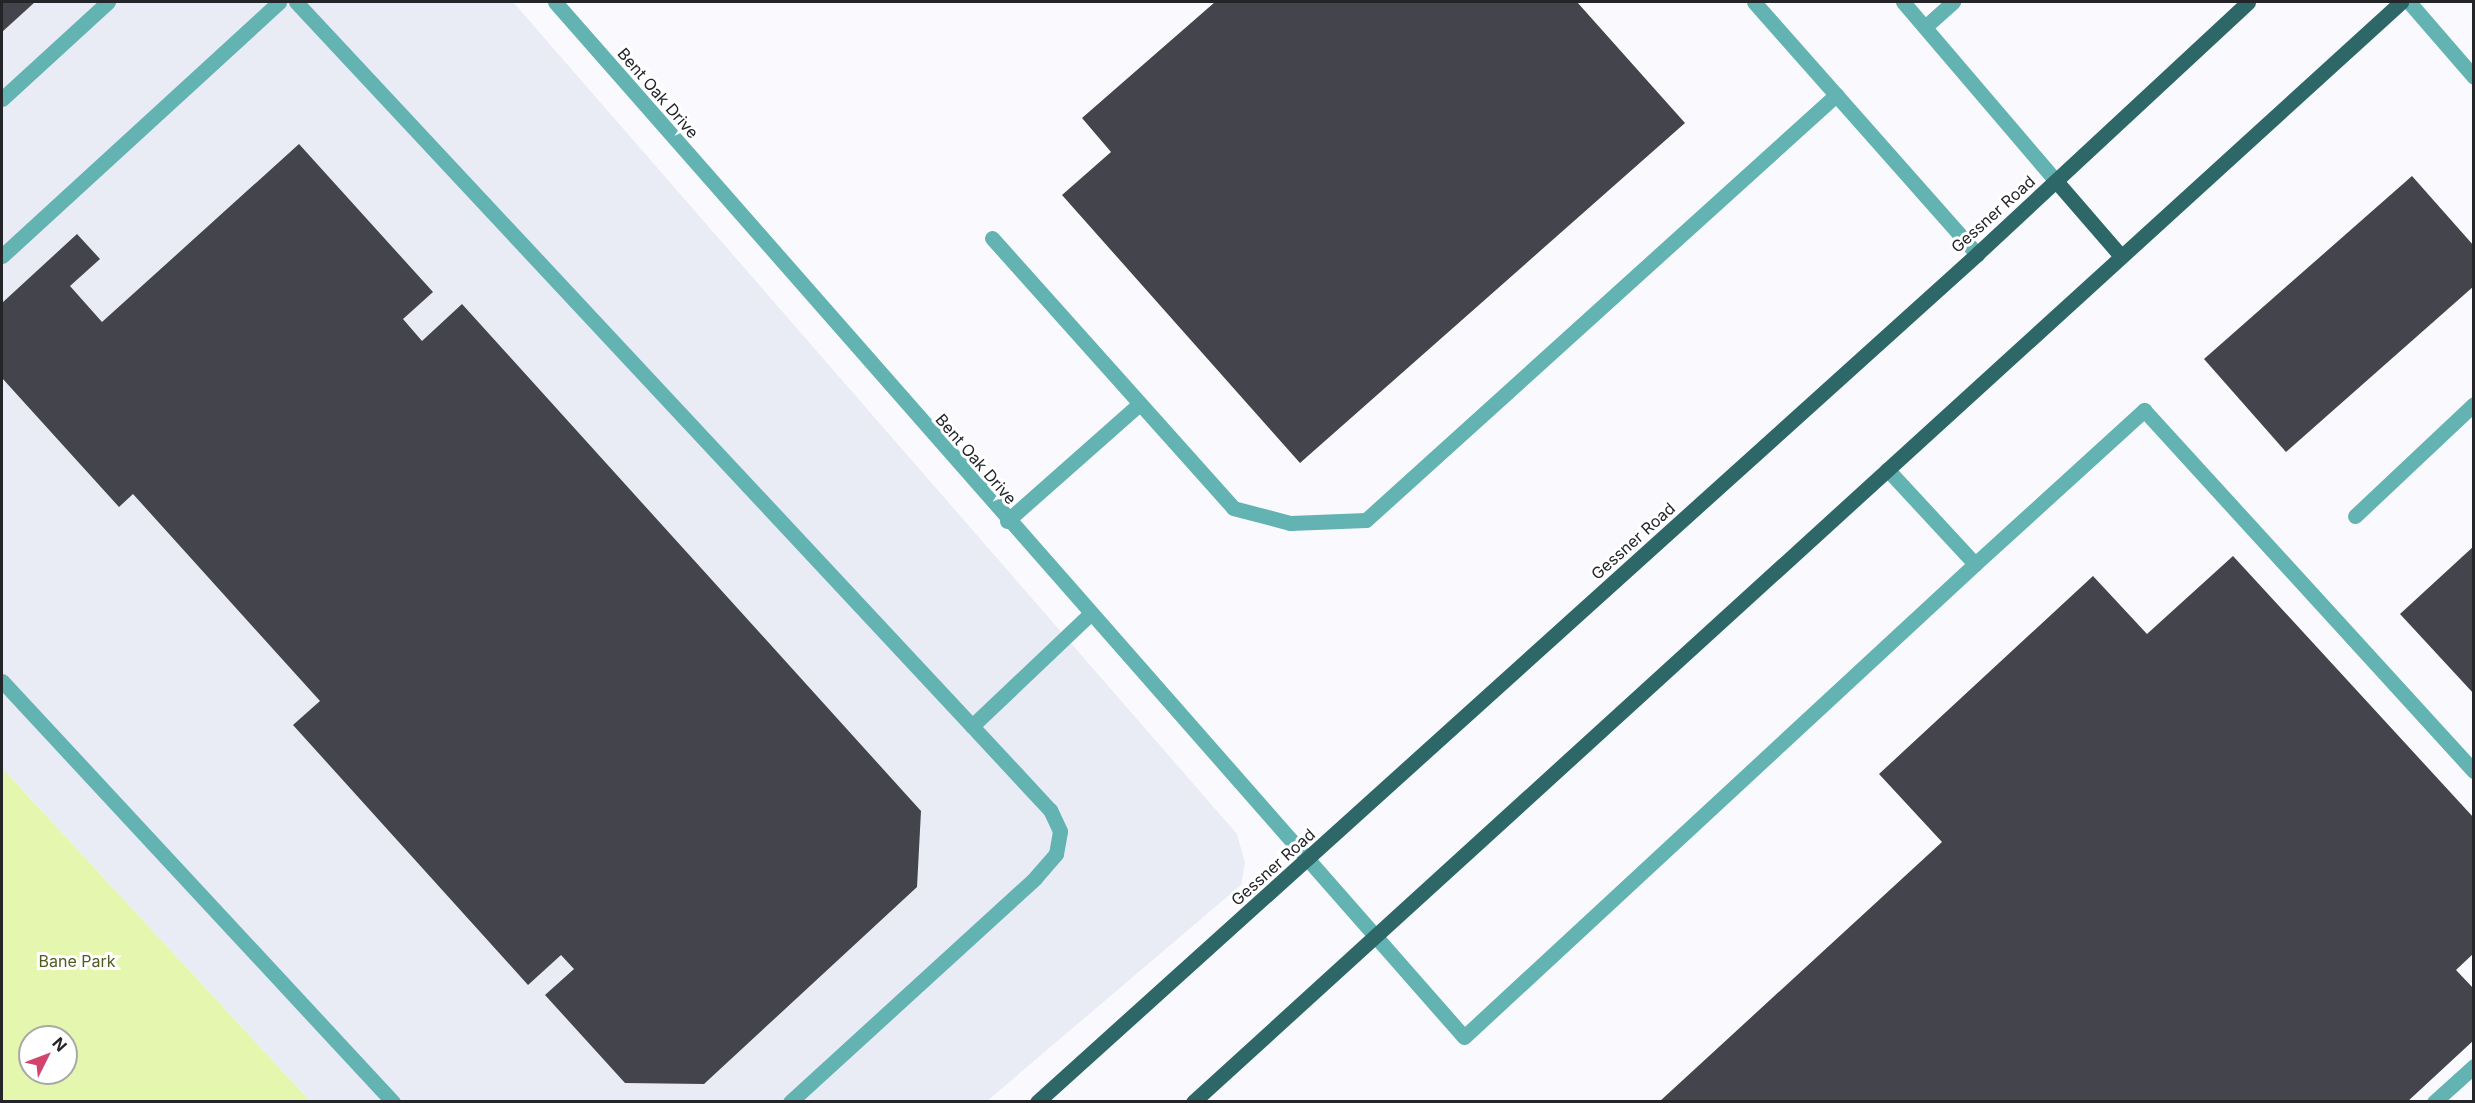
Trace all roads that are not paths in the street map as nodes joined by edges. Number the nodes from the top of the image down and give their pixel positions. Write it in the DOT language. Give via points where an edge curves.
graph roads {
  1 [pos="108,2"];
  2 [pos="279,2"];
  3 [pos="296,2"];
  4 [pos="555,2"];
  5 [pos="1754,2"];
  6 [pos="1903,2"];
  7 [pos="1953,2"];
  8 [pos="2248,2"];
  9 [pos="2401,2"];
  10 [pos="2409,2"];
  11 [pos="1925,27"];
  12 [pos="2474,77"];
  13 [pos="1836,94"];
  14 [pos="2,99"];
  15 [pos="2056,181"];
  16 [pos="992,238"];
  17 [pos="1977,254"];
  18 [pos="2,256"];
  19 [pos="2121,256"];
  20 [pos="2474,404"];
  21 [pos="1137,405"];
  22 [pos="1887,469"];
  23 [pos="2355,516"];
  24 [pos="1007,521"];
  25 [pos="1975,564"];
  26 [pos="1089,615"];
  27 [pos="2,681"];
  28 [pos="972,726"];
  29 [pos="2474,771"];
  30 [pos="1310,858"];
  31 [pos="1377,936"];
  32 [pos="2474,1066"];
  33 [pos="393,1101"];
  34 [pos="790,1101"];
  35 [pos="1037,1101"];
  36 [pos="1193,1101"];
  37 [pos="2434,1101"];
  1 -- 14 [label="street"];
  2 -- 18 [label="street"];
  3 -- 28 [label="street"];
  4 -- 24 [label="street, Bent Oak Drive"];
  5 -- 13 [label="street"];
  6 -- 11 [label="street"];
  7 -- 11 [label="street"];
  8 -- 15 [label="main road, Gessner Road"];
  9 -- 19 [label="main road"];
  10 -- 12 [label="street"];
  11 -- 15 [label="street"];
  13 -- 17 [label="street"];
  13 -- 21 [label="street" via="1366,520 1290,524 1233,507"];
  15 -- 17 [label="main road, Gessner Road"];
  15 -- 19 [label="main road"];
  16 -- 21 [label="street"];
  17 -- 30 [label="main road, Gessner Road"];
  19 -- 22 [label="main road"];
  20 -- 23 [label="street"];
  21 -- 24 [label="street"];
  22 -- 25 [label="street"];
  22 -- 31 [label="main road"];
  24 -- 26 [label="street, Bent Oak Drive"];
  25 -- 29 [label="street" via="2144,410"];
  25 -- 31 [label="street, Bent Oak Drive" via="1464,1037"];
  26 -- 28 [label="street"];
  26 -- 30 [label="street, Bent Oak Drive"];
  27 -- 33 [label="street"];
  28 -- 34 [label="street" via="1050,810 1060,831 1056,854 1035,878"];
  30 -- 31 [label="street, Bent Oak Drive"];
  30 -- 35 [label="main road, Gessner Road"];
  31 -- 36 [label="main road"];
  32 -- 37 [label="street"];
}
